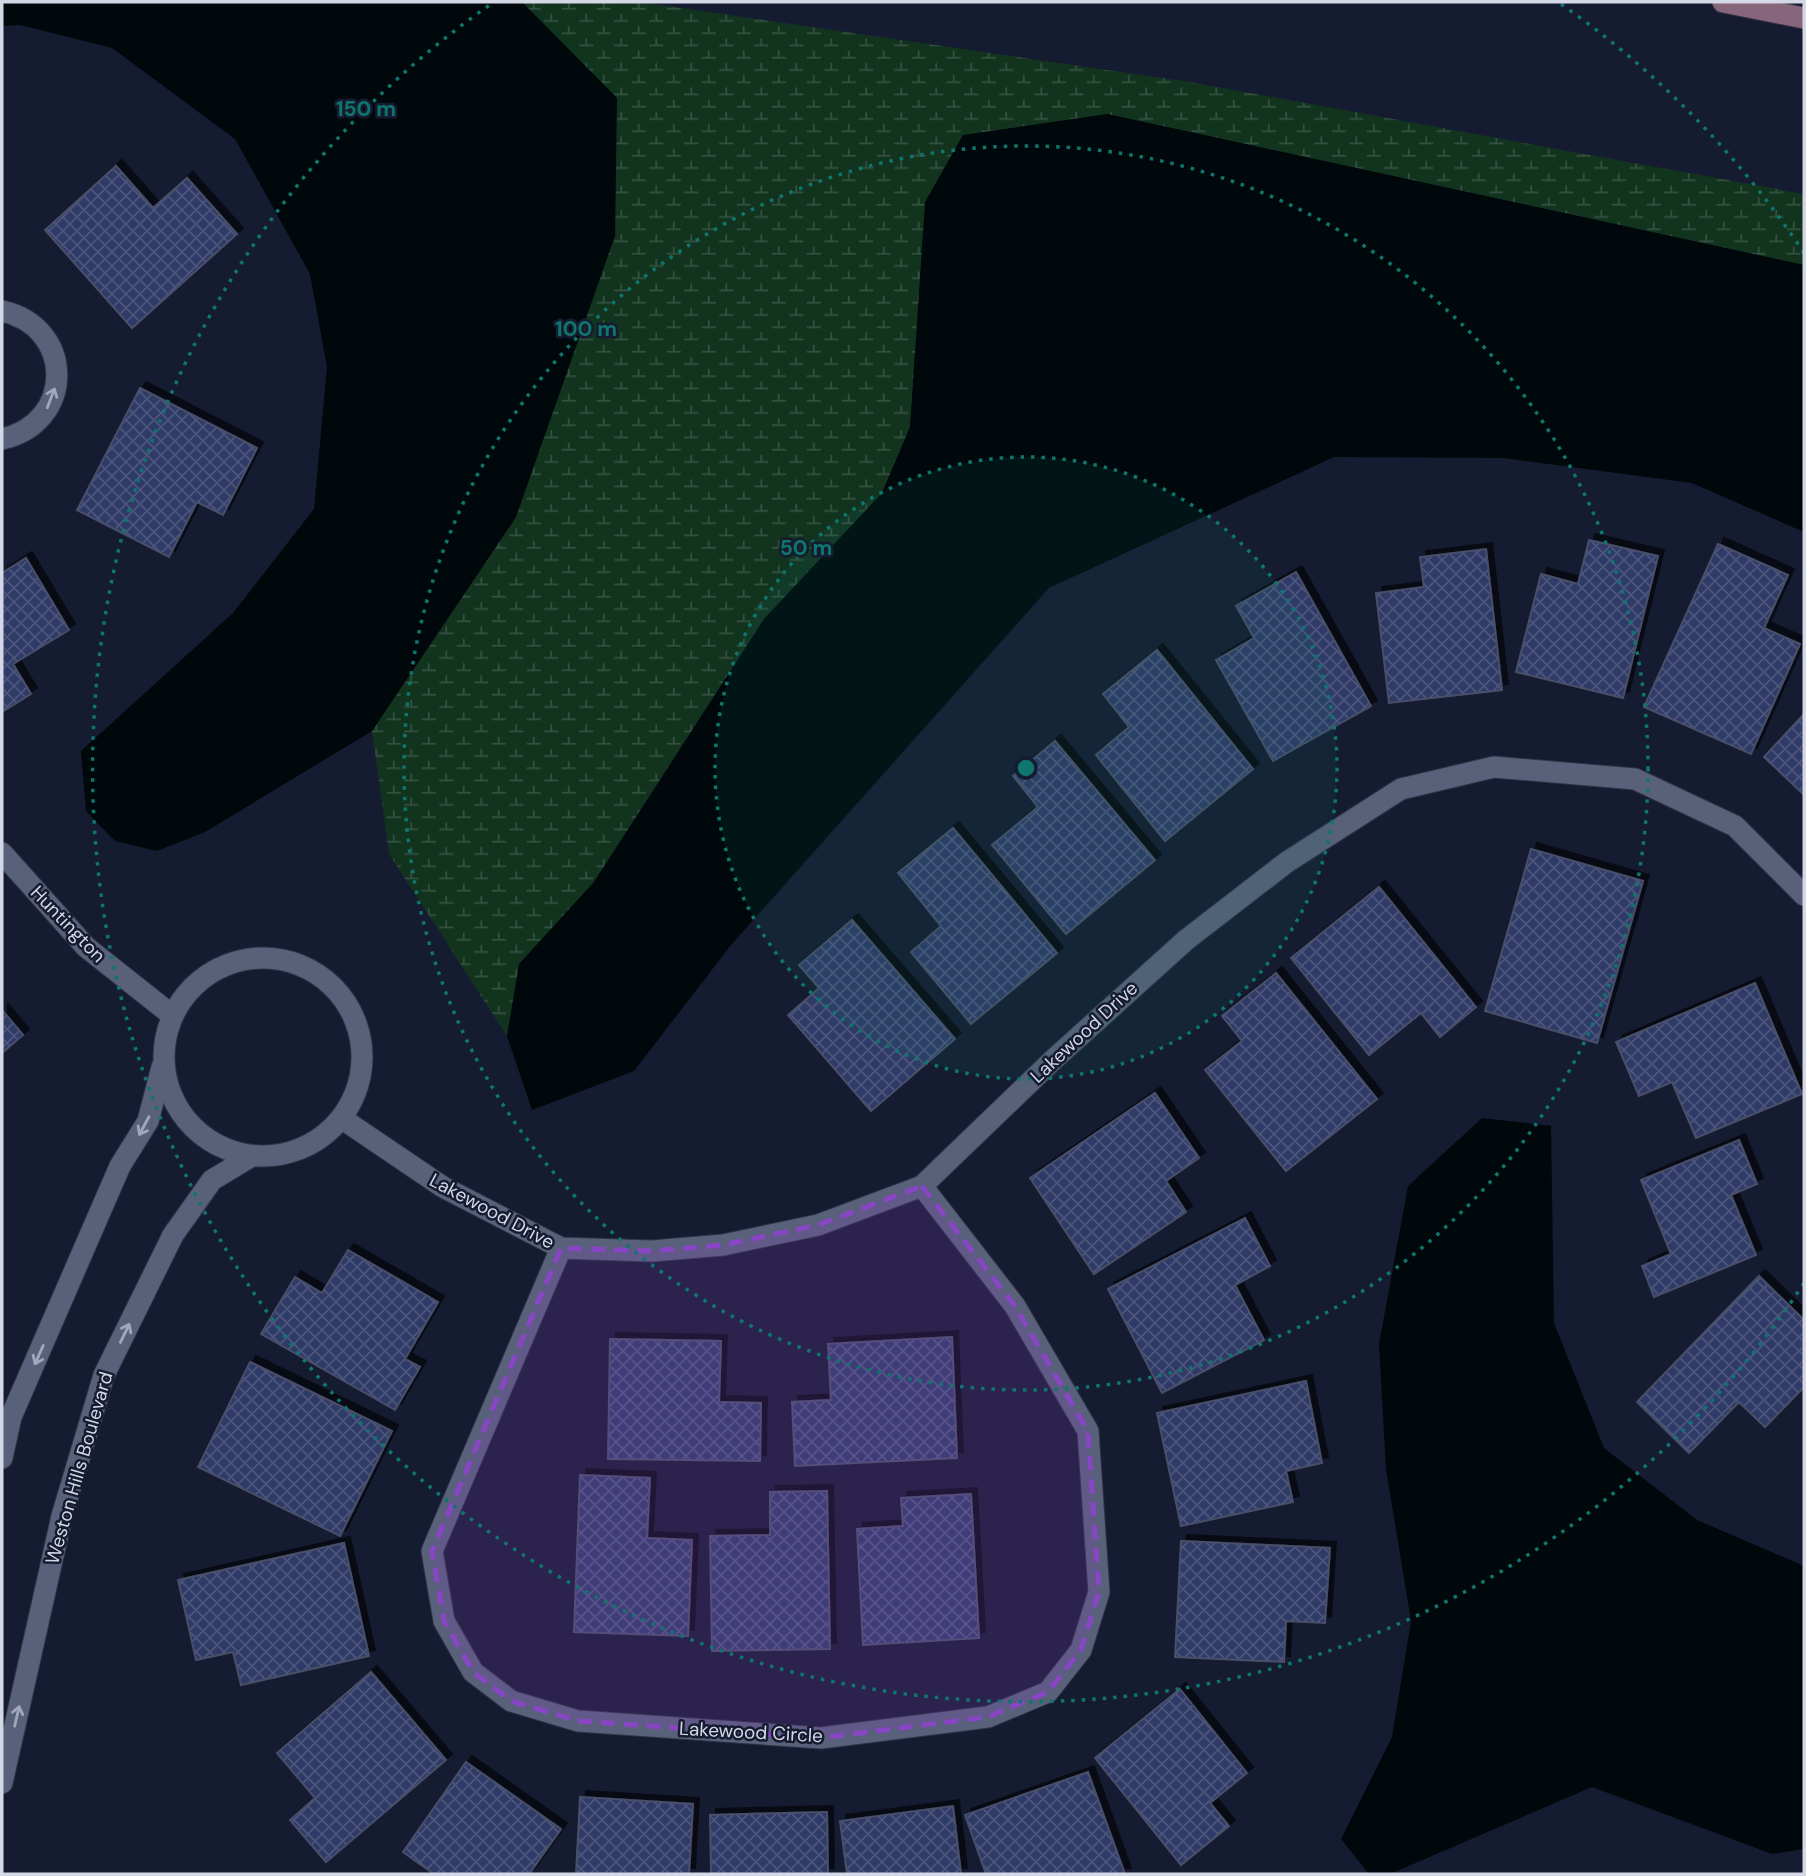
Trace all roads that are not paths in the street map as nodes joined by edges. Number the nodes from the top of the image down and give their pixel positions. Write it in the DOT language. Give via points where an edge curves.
graph roads {
  1 [pos="1724,2"];
  2 [pos="1804,18"];
  3 [pos="2,311"];
  4 [pos="2,439"];
  5 [pos="2,853"];
  6 [pos="1804,895"];
  7 [pos="173,1016"];
  8 [pos="163,1061"];
  9 [pos="344,1120"];
  10 [pos="252,1156"];
  11 [pos="922,1186"];
  12 [pos="561,1248"];
  13 [pos="2,1458"];
  14 [pos="2,1783"];
  1 -- 2 [label="street"];
  4 -- 3 [label="street, one-way" via="17,436 38,422 53,400 58,375 52,350 38,328 18,314"];
  5 -- 7 [label="street, Huntington" via="86,947"];
  6 -- 11 [label="street, Lakewood Drive" via="1735,826 1634,779 1494,767 1401,789 1287,862 1185,940"];
  7 -- 8 [label="street"];
  7 -- 9 [label="street" via="185,996 228,964 267,957 315,972 340,992 356,1020 363,1052 359,1086"];
  8 -- 10 [label="street" via="175,1105 187,1122 216,1145"];
  8 -- 13 [label="street, one-way" via="148,1121 120,1167 11,1417"];
  9 -- 10 [label="street" via="307,1147 278,1156"];
  9 -- 12 [label="street, Lakewood Drive" via="443,1187"];
  14 -- 10 [label="street, Weston Hills Boulevard, one-way" via="62,1516 104,1375 173,1235 212,1180"];
  11 -- 12 [label="street, Lakewood Drive" via="818,1225 723,1245 652,1251"];
  11 -- 12 [label="street, Lakewood Circle" via="1015,1306 1088,1431 1099,1592 1081,1650 1048,1692 988,1717 821,1738 578,1721 511,1701 473,1672 444,1621 432,1551"];
}
